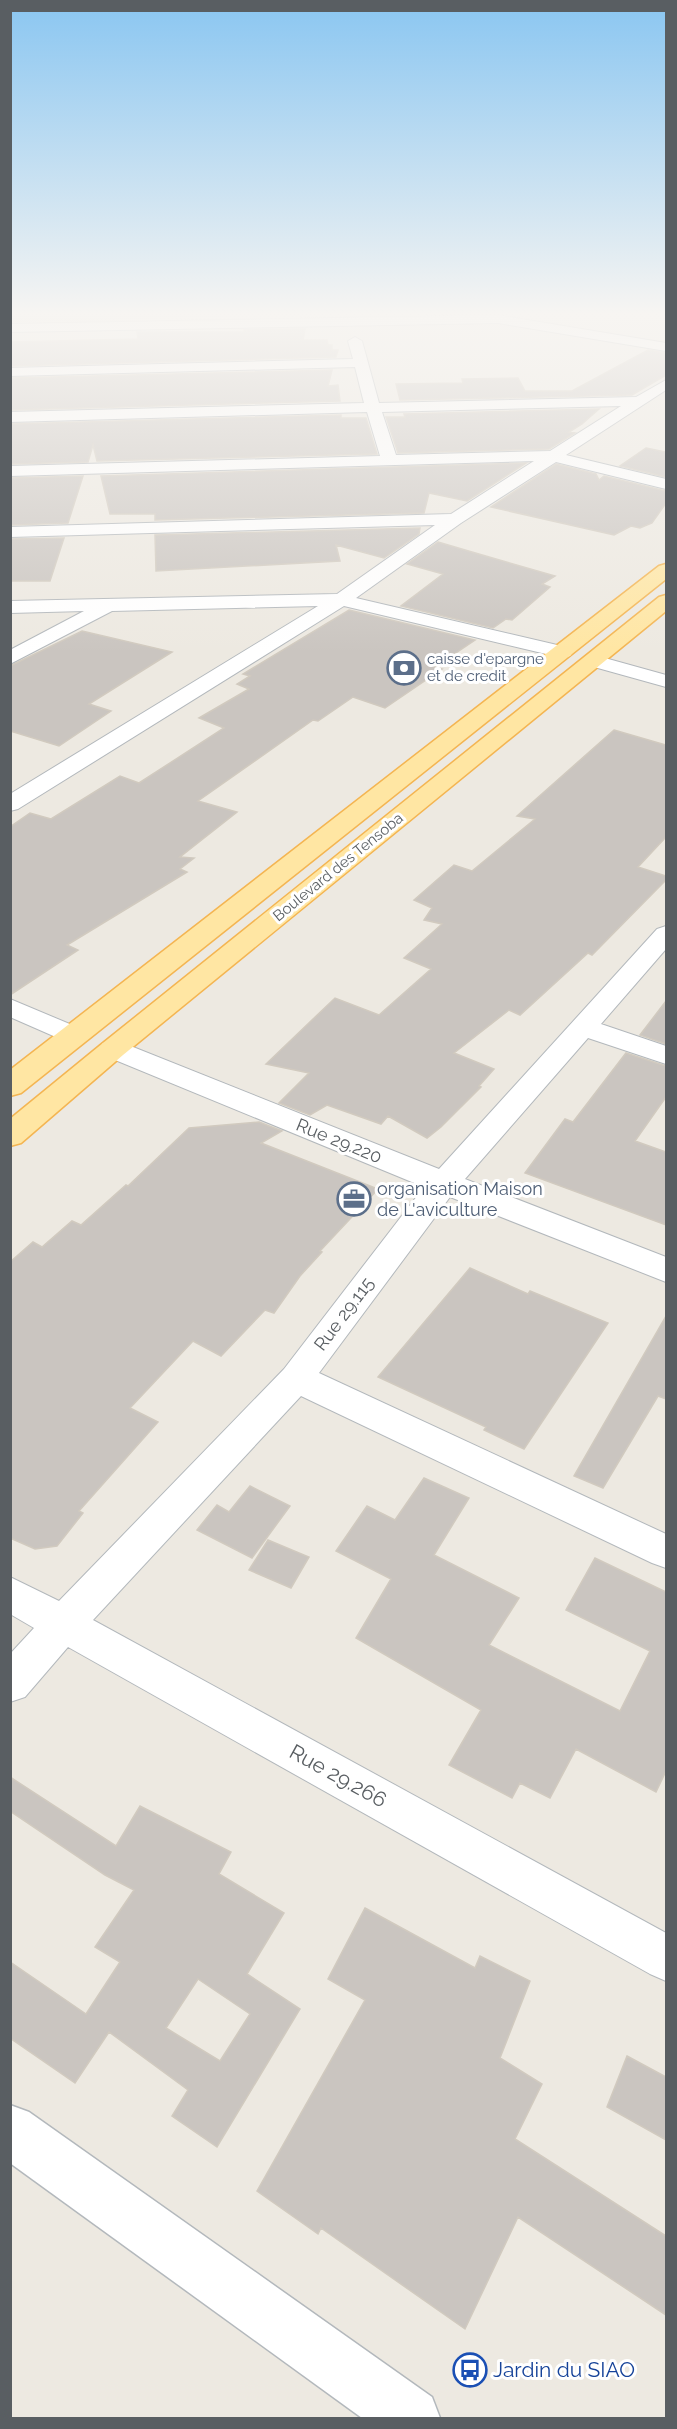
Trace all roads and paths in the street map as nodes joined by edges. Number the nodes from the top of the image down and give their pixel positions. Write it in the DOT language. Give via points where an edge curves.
graph roads {
  1 [pos="378,426"];
  2 [pos="599,426"];
  3 [pos="552,456"];
  4 [pos="390,461"];
  5 [pos="10,471"];
  6 [pos="666,484"];
  7 [pos="455,519"];
  8 [pos="10,532"];
  9 [pos="666,570"];
  10 [pos="341,600"];
  11 [pos="666,601"];
  12 [pos="110,604"];
  13 [pos="10,607"];
  14 [pos="563,652"];
  15 [pos="10,658"];
  16 [pos="594,661"];
  17 [pos="666,681"];
  18 [pos="10,804"];
  19 [pos="666,934"];
  20 [pos="10,1007"];
  21 [pos="584,1027"];
  22 [pos="74,1036"];
  23 [pos="113,1048"];
  24 [pos="666,1055"];
  25 [pos="10,1086"];
  26 [pos="10,1136"];
  27 [pos="444,1183"];
  28 [pos="666,1270"];
  29 [pos="296,1378"];
  30 [pos="666,1552"];
  31 [pos="10,1594"];
  32 [pos="63,1624"];
  33 [pos="10,1684"];
  34 [pos="666,1958"];
  35 [pos="10,2131"];
  36 [pos="411,2418"];
  1 -- 4 [label="street"];
  2 -- 3 [label="street"];
  3 -- 4 [label="street"];
  3 -- 6 [label="street"];
  3 -- 7 [label="street"];
  4 -- 5 [label="street"];
  7 -- 8 [label="street"];
  7 -- 10 [label="street"];
  9 -- 14 [label="main road, Boulevard des Tensoba"];
  10 -- 12 [label="street"];
  10 -- 14 [label="street"];
  10 -- 18 [label="street"];
  11 -- 16 [label="main road, Boulevard des Tensoba"];
  12 -- 13 [label="street"];
  12 -- 15 [label="street"];
  14 -- 22 [label="main road, Boulevard des Tensoba"];
  16 -- 17 [label="street"];
  16 -- 23 [label="main road, Boulevard des Tensoba"];
  19 -- 21 [label="street, Rue 29.115"];
  20 -- 22 [label="street"];
  21 -- 24 [label="street"];
  21 -- 27 [label="street, Rue 29.115"];
  22 -- 25 [label="main road, Boulevard des Tensoba"];
  23 -- 26 [label="main road, Boulevard des Tensoba"];
  23 -- 27 [label="street, Rue 29.220"];
  27 -- 28 [label="street, Rue 29.220"];
  27 -- 29 [label="street, Rue 29.115"];
  29 -- 30 [label="street"];
  29 -- 32 [label="street, Rue 29.115"];
  31 -- 32 [label="street, Rue 29.266"];
  32 -- 33 [label="street, Rue 29.115"];
  32 -- 34 [label="street, Rue 29.266"];
  35 -- 36 [label="street"];
}
